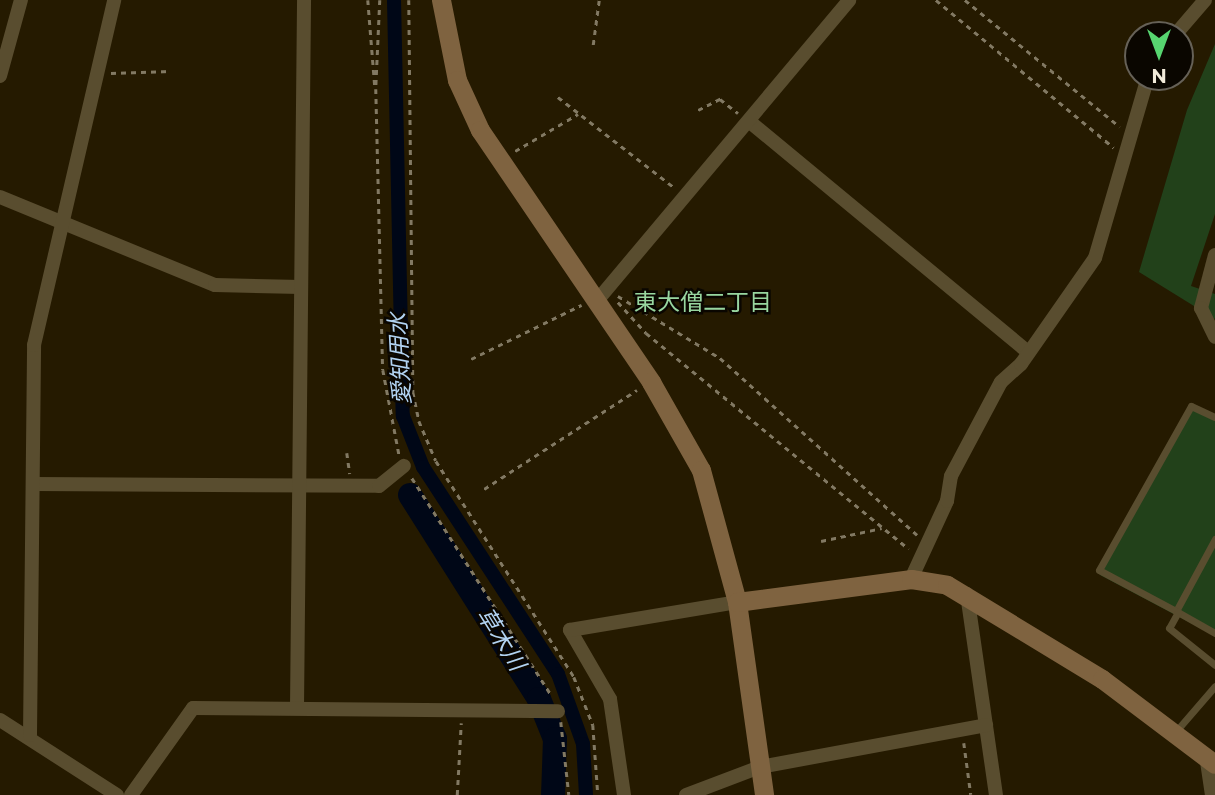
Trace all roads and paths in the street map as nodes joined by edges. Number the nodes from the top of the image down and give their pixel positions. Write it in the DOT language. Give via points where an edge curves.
graph roads {
  1 [pos="21,0"];
  2 [pos="114,0"];
  3 [pos="304,0"];
  4 [pos="368,0"];
  5 [pos="380,0"];
  6 [pos="409,0"];
  7 [pos="441,0"];
  8 [pos="599,0"];
  9 [pos="849,0"];
  10 [pos="936,0"];
  11 [pos="965,0"];
  12 [pos="1205,0"];
  13 [pos="1187,21"];
  14 [pos="593,45"];
  15 [pos="98,71"];
  16 [pos="171,71"];
  17 [pos="0,76"];
  18 [pos="376,89"];
  19 [pos="1142,91"];
  20 [pos="558,97"];
  21 [pos="698,110"];
  22 [pos="579,113"];
  23 [pos="749,123"];
  24 [pos="1129,131"];
  25 [pos="515,151"];
  26 [pos="1124,151"];
  27 [pos="0,197"];
  28 [pos="688,198"];
  29 [pos="64,224"];
  30 [pos="1215,255"];
  31 [pos="301,287"];
  32 [pos="604,297"];
  33 [pos="1215,337"];
  34 [pos="1028,352"];
  35 [pos="471,359"];
  36 [pos="651,382"];
  37 [pos="1215,417"];
  38 [pos="347,453"];
  39 [pos="404,466"];
  40 [pos="33,484"];
  41 [pos="301,485"];
  42 [pos="350,485"];
  43 [pos="484,489"];
  44 [pos="883,527"];
  45 [pos="1215,539"];
  46 [pos="821,541"];
  47 [pos="926,541"];
  48 [pos="919,555"];
  49 [pos="911,579"];
  50 [pos="967,594"];
  51 [pos="737,603"];
  52 [pos="1177,612"];
  53 [pos="1215,633"];
  54 [pos="1215,665"];
  55 [pos="1215,686"];
  56 [pos="297,708"];
  57 [pos="461,709"];
  58 [pos="558,711"];
  59 [pos="0,720"];
  60 [pos="986,725"];
  61 [pos="963,730"];
  62 [pos="1177,730"];
  63 [pos="30,735"];
  64 [pos="1210,760"];
  65 [pos="760,767"];
  66 [pos="117,795"];
  67 [pos="131,795"];
  68 [pos="457,795"];
  69 [pos="569,795"];
  70 [pos="598,795"];
  71 [pos="624,795"];
  72 [pos="687,795"];
  73 [pos="764,795"];
  74 [pos="971,795"];
  75 [pos="996,795"];
  76 [pos="1212,795"];
  1 -- 17 [label="street"];
  2 -- 15 [label="street"];
  3 -- 31 [label="street"];
  4 -- 18 [label="path"];
  5 -- 18 [label="path"];
  6 -- 70 [label="path" via="413,392 419,421 436,461 574,677 593,725"];
  7 -- 32 [label="street" via="457,80 480,130"];
  8 -- 14 [label="path"];
  9 -- 23 [label="street"];
  10 -- 26 [label="path"];
  11 -- 24 [label="path"];
  12 -- 13 [label="street"];
  15 -- 16 [label="path"];
  15 -- 29 [label="street"];
  18 -- 39 [label="path" via="383,370"];
  19 -- 24 [label="street"];
  20 -- 22 [label="path"];
  21 -- 23 [label="path" via="720,99"];
  22 -- 25 [label="path"];
  22 -- 28 [label="path"];
  23 -- 28 [label="street"];
  23 -- 34 [label="street"];
  24 -- 26 [label="street"];
  26 -- 34 [label="street" via="1095,258"];
  27 -- 29 [label="street"];
  28 -- 32 [label="street"];
  29 -- 31 [label="street" via="215,285"];
  29 -- 40 [label="street" via="34,345"];
  30 -- 33 [label="street" via="1200,308"];
  31 -- 41 [label="street"];
  32 -- 35 [label="path"];
  32 -- 36 [label="street"];
  32 -- 44 [label="path"];
  32 -- 47 [label="path" via="720,358"];
  34 -- 47 [label="street" via="1001,382 951,476 947,501"];
  36 -- 43 [label="path"];
  36 -- 51 [label="street" via="701,470"];
  37 -- 52 [label="lane" via="1191,405 1099,570"];
  38 -- 42 [label="path"];
  39 -- 42 [label="street" via="389,482"];
  39 -- 58 [label="path"];
  40 -- 41 [label="street"];
  40 -- 63 [label="street"];
  41 -- 42 [label="street"];
  41 -- 56 [label="street"];
  44 -- 46 [label="path"];
  44 -- 48 [label="path"];
  45 -- 52 [label="lane"];
  47 -- 48 [label="street"];
  48 -- 49 [label="street"];
  49 -- 50 [label="street"];
  49 -- 51 [label="street"];
  50 -- 60 [label="street"];
  50 -- 62 [label="street"];
  51 -- 65 [label="street"];
  51 -- 71 [label="street" via="570,630 610,699"];
  52 -- 53 [label="lane"];
  52 -- 54 [label="lane" via="1169,628"];
  55 -- 62 [label="lane"];
  56 -- 57 [label="street"];
  56 -- 67 [label="street" via="193,708"];
  57 -- 58 [label="street"];
  57 -- 68 [label="path"];
  58 -- 69 [label="path" via="569,758"];
  59 -- 63 [label="street"];
  60 -- 61 [label="street"];
  60 -- 75 [label="street"];
  61 -- 65 [label="street"];
  61 -- 74 [label="path"];
  62 -- 64 [label="street"];
  63 -- 66 [label="street"];
  64 -- 76 [label="street"];
  65 -- 72 [label="street"];
  65 -- 73 [label="street"];
}
